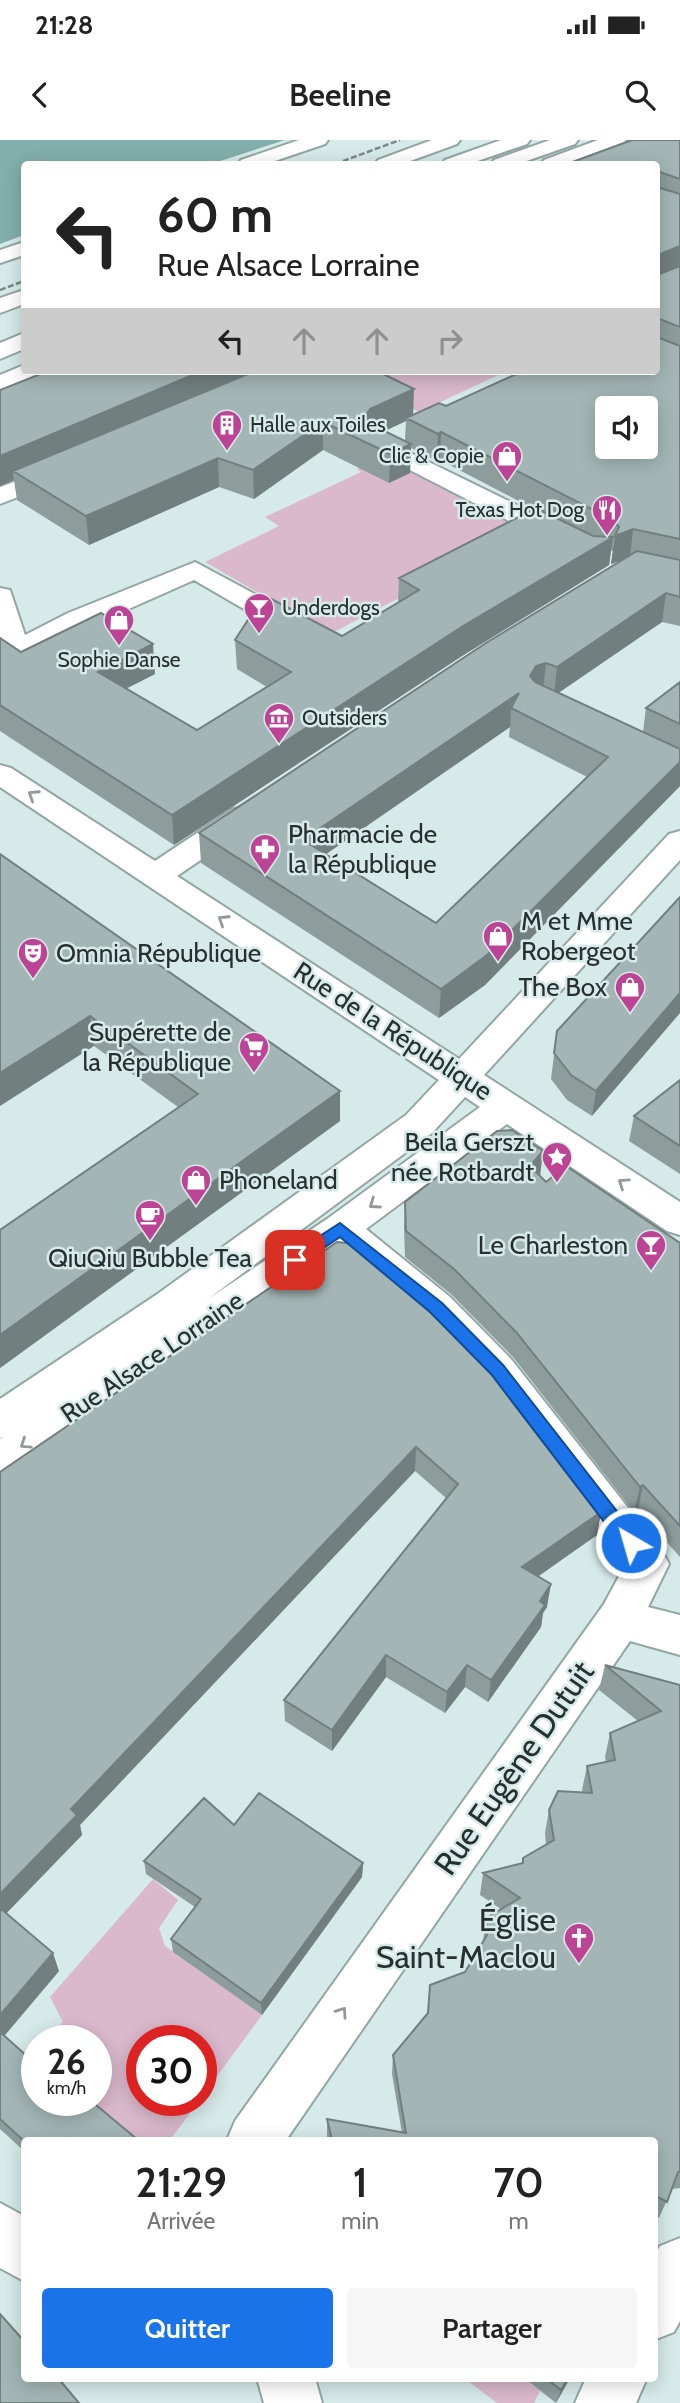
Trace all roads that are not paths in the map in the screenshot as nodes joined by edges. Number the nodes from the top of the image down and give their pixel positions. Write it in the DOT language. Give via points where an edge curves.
graph roads {
  1 [pos="318,140"];
  2 [pos="450,140"];
  3 [pos="520,140"];
  4 [pos="568,140"];
  5 [pos="616,140"];
  6 [pos="257,161"];
  7 [pos="393,161"];
  8 [pos="460,161"];
  9 [pos="509,161"];
  10 [pos="564,161"];
  11 [pos="21,249"];
  12 [pos="0,257"];
  13 [pos="21,298"];
  14 [pos="0,306"];
  15 [pos="21,331"];
  16 [pos="0,338"];
  17 [pos="21,342"];
  18 [pos="0,352"];
  19 [pos="21,359"];
  20 [pos="0,365"];
  21 [pos="21,375"];
  22 [pos="0,384"];
  23 [pos="404,433"];
  24 [pos="48,452"];
  25 [pos="84,462"];
  26 [pos="0,472"];
  27 [pos="0,496"];
  28 [pos="581,548"];
  29 [pos="0,597"];
  30 [pos="303,631"];
  31 [pos="9,649"];
  32 [pos="0,774"];
  33 [pos="268,800"];
  34 [pos="680,841"];
  35 [pos="155,876"];
  36 [pos="465,1077"];
  37 [pos="508,1105"];
  38 [pos="680,1221"];
  39 [pos="340,1229"];
  40 [pos="0,1421"];
  41 [pos="0,1461"];
  42 [pos="620,1618"];
  43 [pos="680,1634"];
  44 [pos="256,2137"];
  45 [pos="0,2230"];
  46 [pos="21,2250"];
  47 [pos="680,2266"];
  48 [pos="658,2305"];
  49 [pos="287,2382"];
  50 [pos="616,2382"];
  51 [pos="293,2403"];
  52 [pos="604,2403"];
  1 -- 6 [label="street"];
  2 -- 7 [label="street"];
  3 -- 8 [label="street"];
  4 -- 9 [label="street"];
  5 -- 10 [label="street"];
  11 -- 12 [label="street"];
  13 -- 14 [label="street"];
  15 -- 16 [label="street"];
  17 -- 18 [label="street"];
  19 -- 20 [label="street"];
  21 -- 22 [label="street"];
  23 -- 28 [label="street" via="380,445"];
  24 -- 26 [label="street"];
  25 -- 27 [label="street"];
  29 -- 31 [label="street"];
  30 -- 31 [label="street" via="195,570"];
  35 -- 32 [label="street, Rue de la République, one-way"];
  33 -- 35 [label="street"];
  34 -- 36 [label="street, Rue Alsace Lorraine"];
  36 -- 35 [label="street, Rue de la République, one-way"];
  36 -- 37 [label="street, Rue de la République"];
  36 -- 40 [label="street, Rue Alsace Lorraine" via="419,1124 376,1157 170,1306"];
  38 -- 37 [label="street, Rue de la République, one-way"];
  37 -- 39 [label="street, Rue Alsace Lorraine, one-way"];
  39 -- 41 [label="street, Rue Alsace Lorraine, one-way"];
  39 -- 42 [label="street, Rue Eugène Dutuit" via="436,1308 497,1370 647,1564"];
  42 -- 43 [label="street"];
  44 -- 42 [label="street, Rue Eugène Dutuit, one-way"];
  45 -- 46 [label="street"];
  47 -- 48 [label="street"];
  49 -- 51 [label="street"];
  50 -- 52 [label="street"];
}
